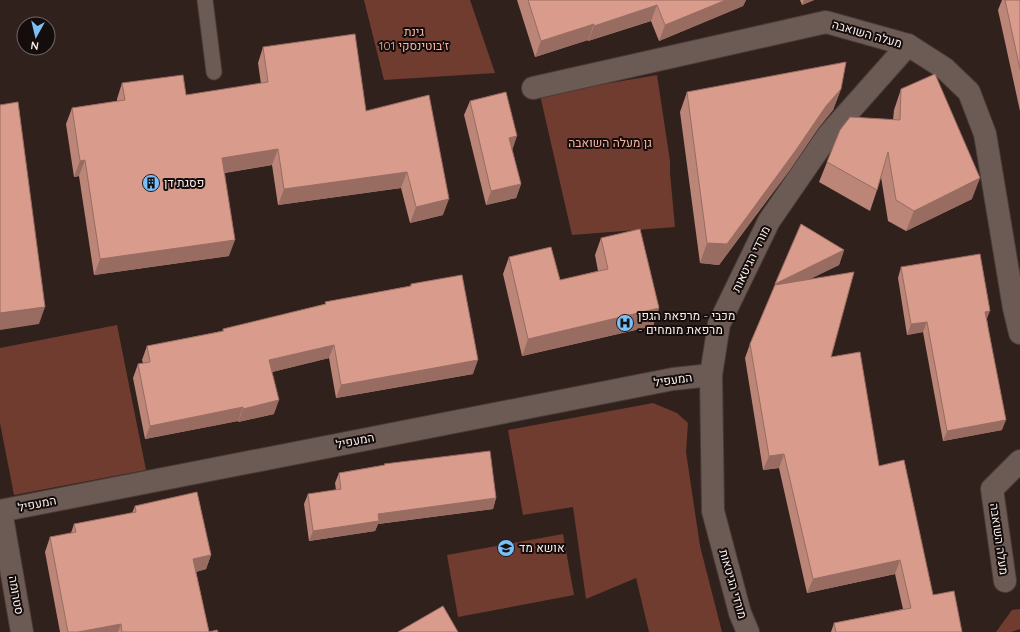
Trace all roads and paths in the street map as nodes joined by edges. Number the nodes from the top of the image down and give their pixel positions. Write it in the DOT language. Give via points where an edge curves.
graph roads {
  1 [pos="205,0"];
  2 [pos="908,46"];
  3 [pos="214,72"];
  4 [pos="533,88"];
  5 [pos="1020,333"];
  6 [pos="711,375"];
  7 [pos="1020,461"];
  8 [pos="0,511"];
  9 [pos="1005,581"];
  10 [pos="22,632"];
  11 [pos="748,632"];
  1 -- 3 [label="lane"];
  2 -- 4 [label="street, מעלה השואבה" via="826,22"];
  2 -- 5 [label="street, מעלה השואבה" via="944,68 968,92 985,134"];
  2 -- 6 [label="street, מורדי הגיטאות" via="829,134 769,221 719,324"];
  6 -- 8 [label="street, המעפיל" via="673,379"];
  6 -- 11 [label="street, מורדי הגיטאות" via="713,511 740,613"];
  7 -- 9 [label="street, מעלה השואבה" via="992,489"];
  8 -- 10 [label="street, סטרומה"];
}
